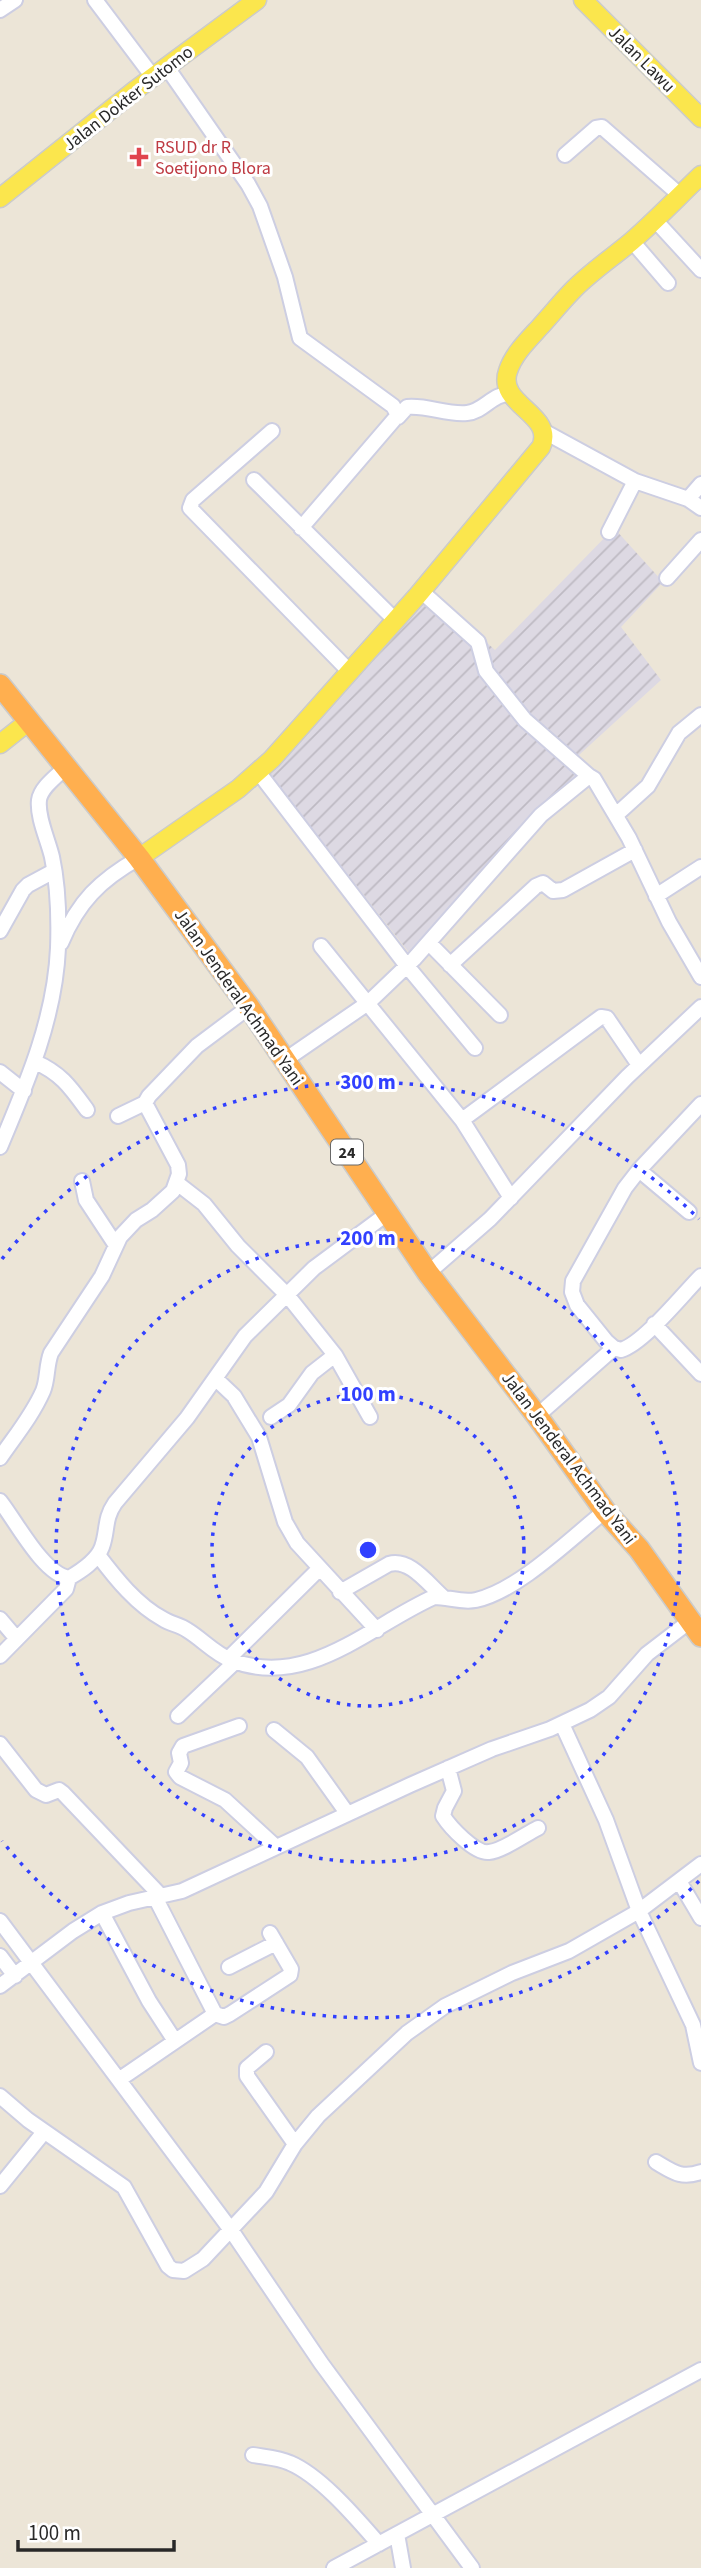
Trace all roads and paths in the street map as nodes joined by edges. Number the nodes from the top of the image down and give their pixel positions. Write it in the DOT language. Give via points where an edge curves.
graph roads {
  1 [pos="15,0"];
  2 [pos="257,0"];
  3 [pos="583,0"];
  4 [pos="99,1"];
  5 [pos="0,10"];
  6 [pos="160,71"];
  7 [pos="701,118"];
  8 [pos="565,155"];
  9 [pos="700,176"];
  10 [pos="681,196"];
  11 [pos="0,198"];
  12 [pos="655,220"];
  13 [pos="632,241"];
  14 [pos="701,270"];
  15 [pos="668,283"];
  16 [pos="511,394"];
  17 [pos="398,417"];
  18 [pos="272,431"];
  19 [pos="545,432"];
  20 [pos="254,480"];
  21 [pos="635,481"];
  22 [pos="701,484"];
  23 [pos="688,499"];
  24 [pos="701,508"];
  25 [pos="302,528"];
  26 [pos="609,532"];
  27 [pos="701,540"];
  28 [pos="667,578"];
  29 [pos="421,591"];
  30 [pos="395,620"];
  31 [pos="349,671"];
  32 [pos="0,685"];
  33 [pos="701,715"];
  34 [pos="29,721"];
  35 [pos="0,744"];
  36 [pos="66,767"];
  37 [pos="259,773"];
  38 [pos="589,776"];
  39 [pos="616,815"];
  40 [pos="635,850"];
  41 [pos="139,858"];
  42 [pos="701,867"];
  43 [pos="54,871"];
  44 [pos="656,895"];
  45 [pos="0,931"];
  46 [pos="429,943"];
  47 [pos="321,946"];
  48 [pos="58,950"];
  49 [pos="450,965"];
  50 [pos="407,966"];
  51 [pos="701,976"];
  52 [pos="368,1003"];
  53 [pos="249,1007"];
  54 [pos="701,1007"];
  55 [pos="500,1015"];
  56 [pos="475,1048"];
  57 [pos="285,1060"];
  58 [pos="36,1062"];
  59 [pos="639,1065"];
  60 [pos="0,1072"];
  61 [pos="24,1091"];
  62 [pos="145,1103"];
  63 [pos="701,1104"];
  64 [pos="87,1110"];
  65 [pos="118,1116"];
  66 [pos="463,1120"];
  67 [pos="0,1147"];
  68 [pos="639,1170"];
  69 [pos="82,1181"];
  70 [pos="177,1183"];
  71 [pos="511,1198"];
  72 [pos="689,1212"];
  73 [pos="388,1213"];
  74 [pos="115,1244"];
  75 [pos="428,1273"];
  76 [pos="701,1276"];
  77 [pos="288,1296"];
  78 [pos="654,1324"];
  79 [pos="614,1348"];
  80 [pos="335,1355"];
  81 [pos="701,1374"];
  82 [pos="216,1379"];
  83 [pos="537,1416"];
  84 [pos="271,1417"];
  85 [pos="370,1417"];
  86 [pos="0,1458"];
  87 [pos="0,1501"];
  88 [pos="605,1511"];
  89 [pos="98,1555"];
  90 [pos="319,1569"];
  91 [pos="69,1578"];
  92 [pos="340,1592"];
  93 [pos="443,1597"];
  94 [pos="0,1619"];
  95 [pos="697,1623"];
  96 [pos="377,1630"];
  97 [pos="17,1639"];
  98 [pos="0,1656"];
  99 [pos="231,1660"];
  100 [pos="178,1716"];
  101 [pos="562,1724"];
  102 [pos="239,1726"];
  103 [pos="274,1730"];
  104 [pos="0,1744"];
  105 [pos="448,1768"];
  106 [pos="348,1813"];
  107 [pos="538,1828"];
  108 [pos="276,1847"];
  109 [pos="701,1864"];
  110 [pos="679,1881"];
  111 [pos="158,1897"];
  112 [pos="639,1912"];
  113 [pos="102,1913"];
  114 [pos="701,1918"];
  115 [pos="0,1921"];
  116 [pos="0,1956"];
  117 [pos="31,1963"];
  118 [pos="229,1966"];
  119 [pos="15,1976"];
  120 [pos="0,1986"];
  121 [pos="215,2014"];
  122 [pos="175,2041"];
  123 [pos="266,2052"];
  124 [pos="701,2063"];
  125 [pos="121,2079"];
  126 [pos="0,2096"];
  127 [pos="44,2132"];
  128 [pos="295,2144"];
  129 [pos="656,2162"];
  130 [pos="701,2172"];
  131 [pos="0,2186"];
  132 [pos="231,2230"];
  133 [pos="701,2370"];
  134 [pos="253,2455"];
  135 [pos="433,2514"];
  136 [pos="397,2534"];
  137 [pos="379,2544"];
  138 [pos="334,2568"];
  139 [pos="403,2568"];
  140 [pos="472,2568"];
  1 -- 5 [label="street"];
  2 -- 6 [label="main road, Jalan Dokter Sutomo"];
  3 -- 7 [label="main road, Jalan Lawu"];
  4 -- 6 [label="street"];
  6 -- 11 [label="main road, Jalan Dokter Sutomo"];
  6 -- 17 [label="street" via="260,206 300,338 393,406"];
  8 -- 10 [label="street" via="602,127"];
  9 -- 10 [label="main road"];
  10 -- 12 [label="main road"];
  12 -- 13 [label="main road"];
  12 -- 14 [label="street"];
  13 -- 15 [label="street"];
  13 -- 16 [label="main road" via="575,287 521,348 506,379"];
  16 -- 17 [label="street" via="501,394 477,411 457,413 420,405 407,407"];
  16 -- 19 [label="main road"];
  17 -- 25 [label="street"];
  18 -- 31 [label="street" via="193,500 190,508"];
  19 -- 21 [label="street"];
  19 -- 29 [label="main road" via="541,447"];
  20 -- 25 [label="street"];
  21 -- 23 [label="street"];
  21 -- 26 [label="street"];
  22 -- 23 [label="street"];
  23 -- 24 [label="street"];
  25 -- 30 [label="street"];
  27 -- 28 [label="street"];
  29 -- 30 [label="main road"];
  29 -- 38 [label="street" via="478,642 486,671 510,704"];
  30 -- 31 [label="main road"];
  31 -- 37 [label="main road"];
  32 -- 34 [label="highway, Jalan Jenderal Achmad Yani / 24"];
  33 -- 39 [label="street" via="679,733 648,786"];
  34 -- 35 [label="main road"];
  34 -- 36 [label="highway, Jalan Jenderal Achmad Yani / 24"];
  36 -- 41 [label="highway, Jalan Jenderal Achmad Yani / 24"];
  36 -- 43 [label="street" via="39,798"];
  37 -- 41 [label="main road"];
  37 -- 50 [label="street"];
  38 -- 39 [label="street"];
  38 -- 46 [label="street" via="541,816"];
  39 -- 40 [label="street"];
  40 -- 44 [label="street"];
  40 -- 49 [label="street" via="563,890 553,891 543,883 536,886"];
  41 -- 48 [label="street" via="91,893"];
  41 -- 53 [label="highway, Jalan Jenderal Achmad Yani / 24"];
  42 -- 44 [label="street"];
  43 -- 45 [label="street" via="23,890"];
  43 -- 48 [label="street"];
  44 -- 51 [label="street"];
  46 -- 49 [label="street"];
  46 -- 50 [label="street"];
  47 -- 52 [label="street"];
  48 -- 58 [label="street"];
  49 -- 55 [label="street"];
  50 -- 52 [label="street"];
  50 -- 56 [label="street"];
  52 -- 57 [label="street"];
  52 -- 66 [label="street"];
  53 -- 57 [label="highway, Jalan Jenderal Achmad Yani / 24"];
  53 -- 62 [label="street" via="197,1046"];
  54 -- 59 [label="street"];
  57 -- 73 [label="highway, Jalan Jenderal Achmad Yani / 24"];
  58 -- 61 [label="street"];
  58 -- 64 [label="street" via="67,1082"];
  59 -- 66 [label="street" via="607,1018 601,1017"];
  59 -- 71 [label="street"];
  60 -- 61 [label="street"];
  61 -- 67 [label="street"];
  62 -- 65 [label="street"];
  62 -- 70 [label="street" via="178,1165"];
  63 -- 68 [label="street"];
  66 -- 71 [label="street"];
  68 -- 72 [label="street"];
  68 -- 79 [label="street" via="587,1252 572,1286 578,1305"];
  69 -- 74 [label="street" via="86,1199"];
  70 -- 74 [label="street" via="165,1200 136,1220"];
  70 -- 77 [label="street" via="209,1209"];
  71 -- 75 [label="street"];
  73 -- 75 [label="highway, Jalan Jenderal Achmad Yani / 24"];
  73 -- 77 [label="street" via="314,1268"];
  74 -- 86 [label="street" via="102,1276 51,1353 43,1390 33,1410"];
  75 -- 83 [label="highway, Jalan Jenderal Achmad Yani / 24"];
  76 -- 78 [label="street"];
  77 -- 80 [label="street"];
  77 -- 82 [label="street" via="245,1336"];
  78 -- 79 [label="street" via="626,1348"];
  78 -- 81 [label="street"];
  79 -- 83 [label="street"];
  80 -- 84 [label="street" via="312,1373 289,1405"];
  80 -- 85 [label="street"];
  82 -- 89 [label="street" via="110,1511"];
  82 -- 90 [label="street" via="246,1414 266,1456 285,1522"];
  83 -- 88 [label="highway, Jalan Jenderal Achmad Yani / 24"];
  87 -- 91 [label="street" via="50,1567"];
  88 -- 93 [label="street" via="517,1582 491,1596 457,1602"];
  88 -- 95 [label="highway, Jalan Jenderal Achmad Yani / 24"];
  89 -- 91 [label="street"];
  89 -- 99 [label="street" via="143,1605"];
  90 -- 92 [label="street"];
  90 -- 99 [label="street"];
  91 -- 97 [label="street" via="66,1589"];
  92 -- 93 [label="street" via="396,1562 408,1566"];
  92 -- 96 [label="street"];
  93 -- 96 [label="street" via="419,1604"];
  94 -- 97 [label="street"];
  95 -- 101 [label="street" via="647,1654 609,1697"];
  96 -- 99 [label="street" via="302,1666 262,1668"];
  97 -- 98 [label="street"];
  99 -- 100 [label="street"];
  101 -- 105 [label="street"];
  101 -- 112 [label="street" via="606,1820"];
  102 -- 108 [label="street" via="183,1746 176,1772 225,1800"];
  103 -- 106 [label="street" via="307,1757"];
  104 -- 111 [label="street" via="36,1790 46,1795 58,1790 63,1793"];
  105 -- 106 [label="street"];
  105 -- 107 [label="street" via="454,1791 443,1816 474,1846 492,1852"];
  106 -- 108 [label="street"];
  108 -- 111 [label="street" via="182,1891"];
  109 -- 110 [label="street"];
  110 -- 112 [label="street"];
  110 -- 114 [label="street"];
  111 -- 113 [label="street"];
  111 -- 121 [label="street"];
  112 -- 124 [label="street" via="693,2025"];
  112 -- 128 [label="street" via="554,1958 445,2006 407,2033 318,2116"];
  113 -- 117 [label="street"];
  113 -- 122 [label="street"];
  115 -- 117 [label="street"];
  116 -- 119 [label="street"];
  117 -- 119 [label="street"];
  117 -- 125 [label="street"];
  118 -- 121 [label="street" via="273,1938 291,1969 290,1975 230,2014"];
  119 -- 120 [label="street"];
  121 -- 122 [label="street"];
  122 -- 125 [label="street"];
  123 -- 128 [label="street" via="247,2068 247,2076"];
  125 -- 132 [label="street"];
  126 -- 127 [label="street"];
  127 -- 131 [label="street"];
  127 -- 132 [label="street" via="124,2187 173,2270 189,2269"];
  128 -- 132 [label="street" via="266,2192"];
  129 -- 130 [label="street" via="679,2174"];
  132 -- 135 [label="street" via="321,2363"];
  133 -- 135 [label="street"];
  134 -- 137 [label="street" via="290,2463 320,2483"];
  135 -- 136 [label="street"];
  135 -- 140 [label="street"];
  136 -- 137 [label="street"];
  136 -- 139 [label="street"];
  137 -- 138 [label="street"];
}
